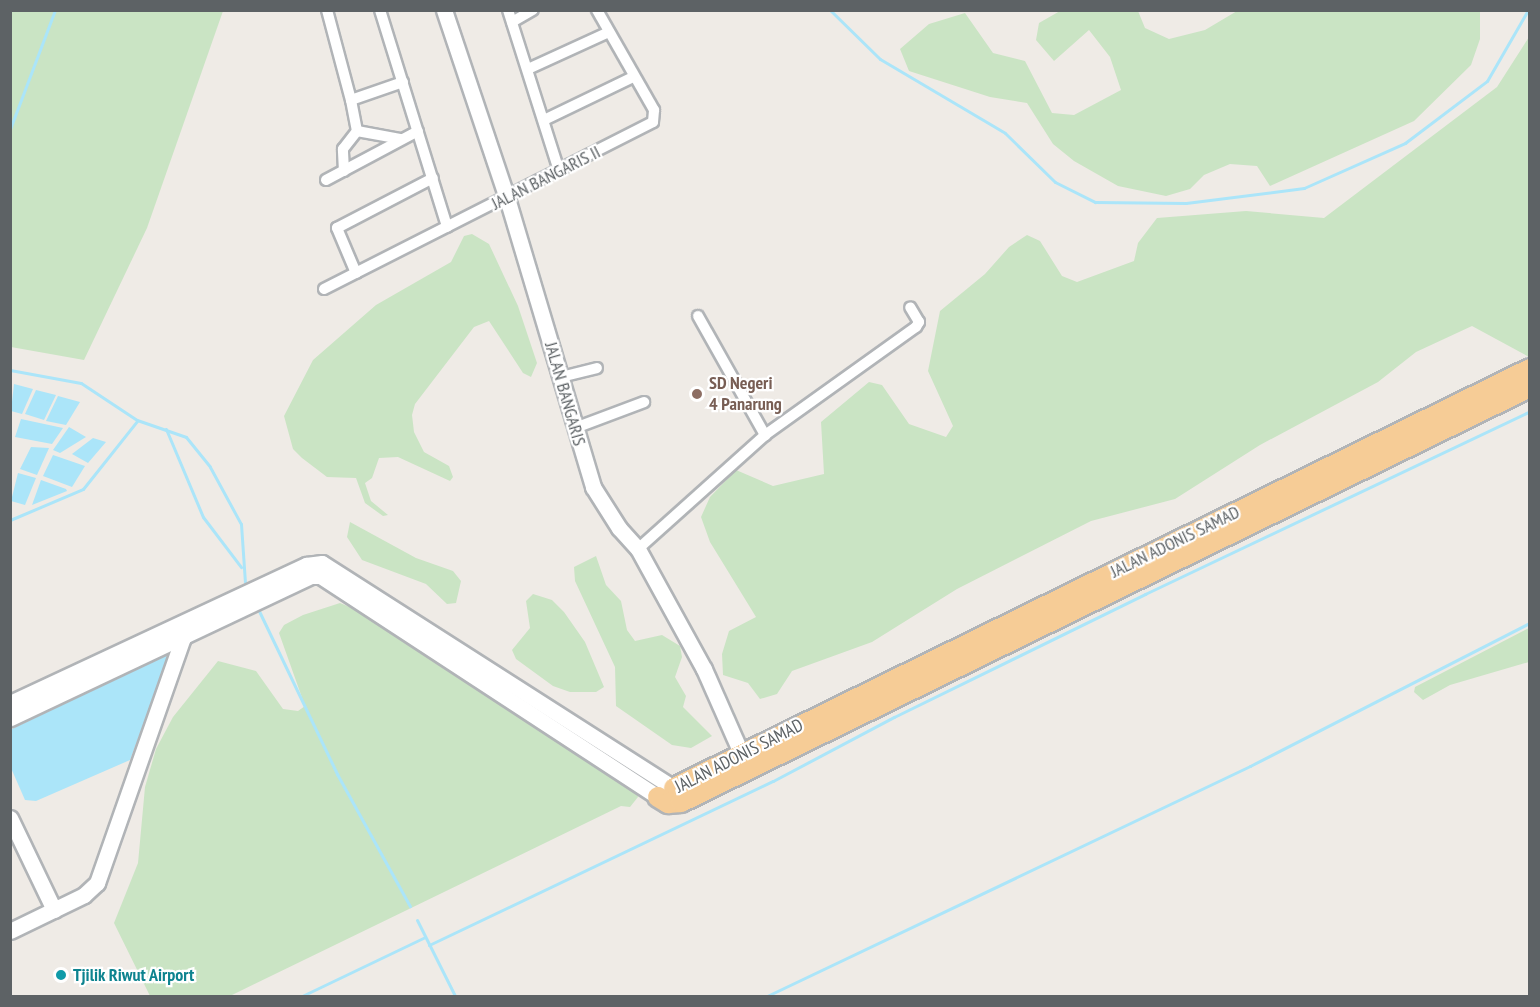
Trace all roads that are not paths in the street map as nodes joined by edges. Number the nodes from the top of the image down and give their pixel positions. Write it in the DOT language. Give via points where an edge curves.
graph roads {
  1 [pos="327,10"];
  2 [pos="380,10"];
  3 [pos="444,10"];
  4 [pos="508,10"];
  5 [pos="534,10"];
  6 [pos="597,10"];
  7 [pos="512,22"];
  8 [pos="609,32"];
  9 [pos="528,69"];
  10 [pos="633,77"];
  11 [pos="402,82"];
  12 [pos="351,100"];
  13 [pos="544,120"];
  14 [pos="357,131"];
  15 [pos="418,131"];
  16 [pos="401,139"];
  17 [pos="344,171"];
  18 [pos="559,171"];
  19 [pos="433,178"];
  20 [pos="326,180"];
  21 [pos="507,198"];
  22 [pos="447,227"];
  23 [pos="356,273"];
  24 [pos="324,289"];
  25 [pos="910,307"];
  26 [pos="698,316"];
  27 [pos="597,368"];
  28 [pos="1530,369"];
  29 [pos="561,377"];
  30 [pos="1530,387"];
  31 [pos="644,402"];
  32 [pos="575,428"];
  33 [pos="765,435"];
  34 [pos="638,549"];
  35 [pos="181,631"];
  36 [pos="910,681"];
  37 [pos="10,704"];
  38 [pos="10,718"];
  39 [pos="741,753"];
  40 [pos="666,793"];
  41 [pos="10,818"];
  42 [pos="54,910"];
  43 [pos="10,931"];
  1 -- 12 [label="street"];
  2 -- 11 [label="street"];
  3 -- 21 [label="street, JALAN BANGARIS"];
  4 -- 7 [label="street"];
  5 -- 7 [label="street"];
  6 -- 8 [label="street, JALAN BANGARIS II"];
  7 -- 9 [label="street"];
  8 -- 9 [label="street"];
  8 -- 10 [label="street, JALAN BANGARIS II"];
  9 -- 13 [label="street"];
  10 -- 13 [label="street"];
  10 -- 18 [label="street, JALAN BANGARIS II" via="654,110 653,122"];
  11 -- 12 [label="street"];
  11 -- 15 [label="street"];
  12 -- 14 [label="street"];
  13 -- 18 [label="street"];
  14 -- 16 [label="street"];
  14 -- 17 [label="street" via="343,149"];
  15 -- 16 [label="street"];
  15 -- 19 [label="street"];
  16 -- 17 [label="street"];
  17 -- 20 [label="street"];
  18 -- 21 [label="street, JALAN BANGARIS II"];
  19 -- 22 [label="street"];
  19 -- 23 [label="street" via="337,228"];
  21 -- 22 [label="street, JALAN BANGARIS II"];
  21 -- 29 [label="street, JALAN BANGARIS"];
  22 -- 23 [label="street, JALAN BANGARIS II"];
  23 -- 24 [label="street, JALAN BANGARIS II"];
  25 -- 33 [label="street" via="919,322 916,327"];
  26 -- 33 [label="street"];
  27 -- 29 [label="street"];
  28 -- 36 [label="highway, JALAN ADONIS SAMAD"];
  29 -- 32 [label="street, JALAN BANGARIS"];
  30 -- 36 [label="highway, JALAN ADONIS SAMAD"];
  31 -- 32 [label="street"];
  32 -- 34 [label="street, JALAN BANGARIS" via="596,493"];
  33 -- 34 [label="street"];
  34 -- 39 [label="street, JALAN BANGARIS" via="704,669"];
  35 -- 37 [label="street"];
  35 -- 38 [label="street"];
  35 -- 40 [label="street" via="255,596 311,576 326,577"];
  35 -- 42 [label="street" via="97,883 84,895"];
  36 -- 39 [label="highway, JALAN ADONIS SAMAD"];
  36 -- 40 [label="highway, JALAN ADONIS SAMAD" via="681,802 668,803"];
  39 -- 40 [label="highway, JALAN ADONIS SAMAD"];
  41 -- 42 [label="street"];
  42 -- 43 [label="street"];
}
